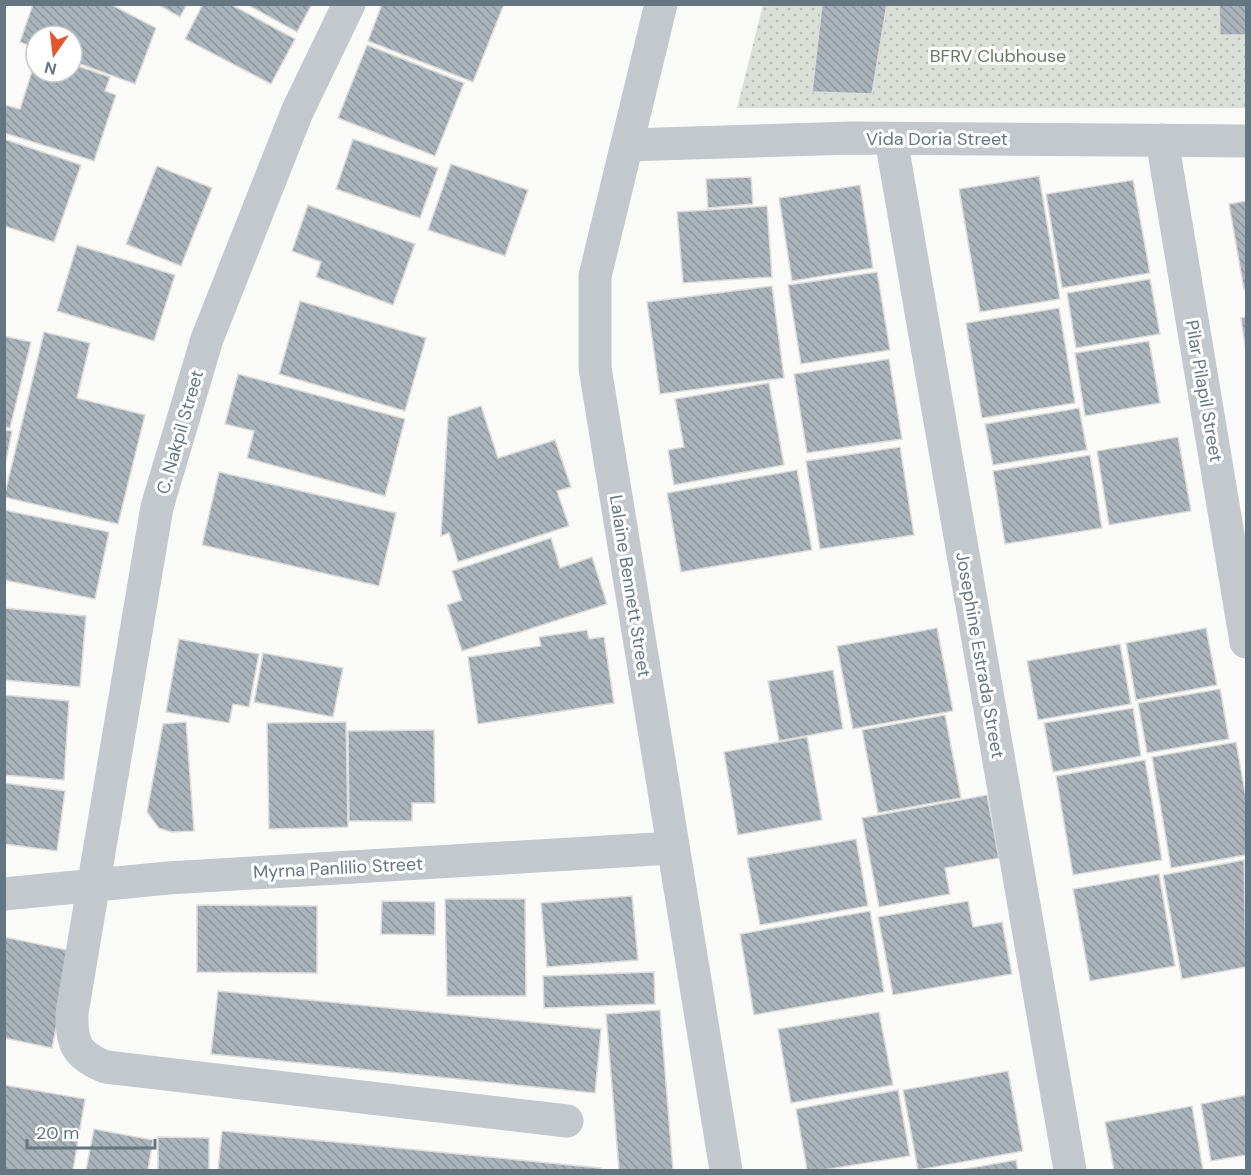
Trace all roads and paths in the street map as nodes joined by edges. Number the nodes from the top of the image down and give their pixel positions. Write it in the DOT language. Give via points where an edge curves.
graph roads {
  1 [pos="350,4"];
  2 [pos="661,4"];
  3 [pos="891,139"];
  4 [pos="1162,140"];
  5 [pos="1246,141"];
  6 [pos="627,145"];
  7 [pos="1246,642"];
  8 [pos="672,848"];
  9 [pos="93,883"];
  10 [pos="4,894"];
  11 [pos="567,1121"];
  12 [pos="726,1170"];
  13 [pos="1070,1170"];
  1 -- 9 [label="street, C. Nakpil Street" via="297,112 207,339 157,507"];
  2 -- 6 [label="street, Lalaine Bennett Street"];
  3 -- 4 [label="street, Vida Doria Street"];
  3 -- 6 [label="street, Vida Doria Street"];
  3 -- 13 [label="street, Josephine Estrada Street"];
  4 -- 5 [label="street, Vida Doria Street"];
  4 -- 7 [label="street, Pilar Pilapil Street"];
  6 -- 8 [label="street, Lalaine Bennett Street" via="595,276 595,368"];
  8 -- 9 [label="street, Myrna Panlilio Street"];
  8 -- 12 [label="street, Lalaine Bennett Street"];
  9 -- 10 [label="street, Myrna Panlilio Street"];
  9 -- 11 [label="street, C. Nakpil Street" via="72,1013 72,1033 78,1050 90,1061 106,1067"];
}
